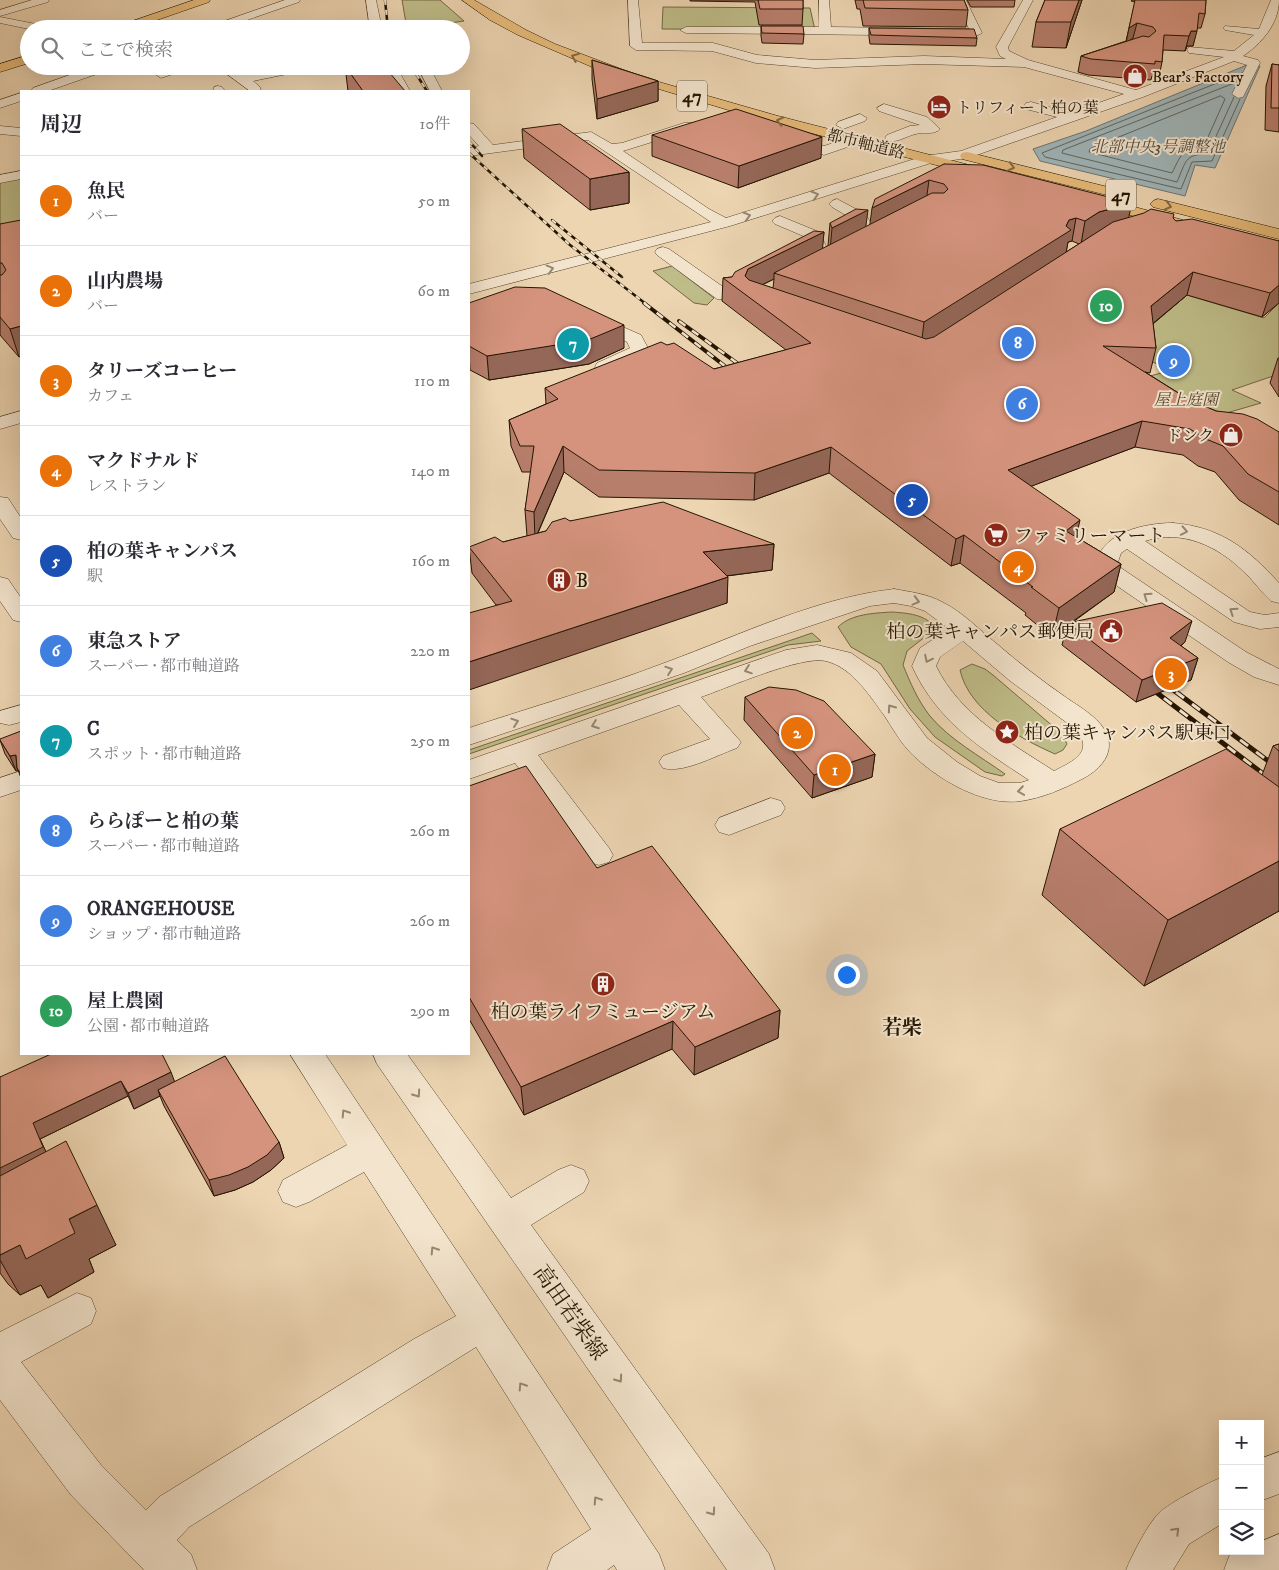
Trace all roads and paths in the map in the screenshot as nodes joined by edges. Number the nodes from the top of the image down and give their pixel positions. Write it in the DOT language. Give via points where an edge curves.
graph roads {
  1 [pos="44,0"];
  2 [pos="204,0"];
  3 [pos="295,0"];
  4 [pos="371,0"];
  5 [pos="467,0"];
  6 [pos="490,0"];
  7 [pos="633,0"];
  8 [pos="824,0"];
  9 [pos="961,0"];
  10 [pos="1028,0"];
  11 [pos="1276,0"];
  12 [pos="0,13"];
  13 [pos="0,20"];
  14 [pos="145,20"];
  15 [pos="239,20"];
  16 [pos="374,20"];
  17 [pos="20,24"];
  18 [pos="679,30"];
  19 [pos="825,30"];
  20 [pos="1226,32"];
  21 [pos="1263,34"];
  22 [pos="1193,50"];
  23 [pos="1234,56"];
  24 [pos="20,62"];
  25 [pos="1190,62"];
  26 [pos="1024,63"];
  27 [pos="1213,67"];
  28 [pos="0,68"];
  29 [pos="82,75"];
  30 [pos="237,75"];
  31 [pos="263,75"];
  32 [pos="395,75"];
  33 [pos="427,75"];
  34 [pos="243,79"];
  35 [pos="43,89"];
  36 [pos="58,90"];
  37 [pos="256,90"];
  38 [pos="403,90"];
  39 [pos="435,90"];
  40 [pos="1138,94"];
  41 [pos="1238,94"];
  42 [pos="20,97"];
  43 [pos="0,104"];
  44 [pos="1031,106"];
  45 [pos="884,108"];
  46 [pos="1071,117"];
  47 [pos="860,118"];
  48 [pos="1024,120"];
  49 [pos="698,124"];
  50 [pos="843,125"];
  51 [pos="1044,126"];
  52 [pos="470,128"];
  53 [pos="810,129"];
  54 [pos="0,130"];
  55 [pos="892,138"];
  56 [pos="20,140"];
  57 [pos="20,140"];
  58 [pos="854,140"];
  59 [pos="0,143"];
  60 [pos="611,148"];
  61 [pos="489,149"];
  62 [pos="470,152"];
  63 [pos="929,159"];
  64 [pos="959,160"];
  65 [pos="20,175"];
  66 [pos="0,179"];
  67 [pos="844,207"];
  68 [pos="1155,217"];
  69 [pos="879,219"];
  70 [pos="780,221"];
  71 [pos="725,223"];
  72 [pos="1193,227"];
  73 [pos="1136,228"];
  74 [pos="1279,234"];
  75 [pos="876,235"];
  76 [pos="1177,239"];
  77 [pos="1279,249"];
  78 [pos="664,252"];
  79 [pos="505,263"];
  80 [pos="816,266"];
  81 [pos="528,284"];
  82 [pos="470,289"];
  83 [pos="724,295"];
  84 [pos="470,302"];
  85 [pos="574,310"];
  86 [pos="592,372"];
  87 [pos="20,400"];
  88 [pos="0,405"];
  89 [pos="20,417"];
  90 [pos="0,423"];
  91 [pos="0,503"];
  92 [pos="20,532"];
  93 [pos="1128,539"];
  94 [pos="0,584"];
  95 [pos="1279,596"];
  96 [pos="832,610"];
  97 [pos="20,614"];
  98 [pos="1279,620"];
  99 [pos="965,629"];
  100 [pos="842,658"];
  101 [pos="1279,677"];
  102 [pos="683,694"];
  103 [pos="470,737"];
  104 [pos="520,751"];
  105 [pos="673,762"];
  106 [pos="470,770"];
  107 [pos="20,780"];
  108 [pos="1052,783"];
  109 [pos="0,788"];
  110 [pos="771,808"];
  111 [pos="729,825"];
  112 [pos="599,855"];
  113 [pos="308,1055"];
  114 [pos="390,1055"];
  115 [pos="369,1151"];
  116 [pos="571,1181"];
  117 [pos="296,1191"];
  118 [pos="506,1220"];
  119 [pos="77,1311"];
  120 [pos="481,1322"];
  121 [pos="2,1370"];
  122 [pos="1279,1473"];
  123 [pos="1264,1479"];
  124 [pos="1219,1501"];
  125 [pos="620,1535"];
  126 [pos="146,1541"];
  127 [pos="1279,1556"];
  128 [pos="175,1570"];
  129 [pos="569,1570"];
  130 [pos="643,1570"];
  131 [pos="754,1570"];
  132 [pos="1148,1570"];
  133 [pos="1246,1570"];
  1 -- 12 [label="street"];
  2 -- 14 [label="main road"];
  3 -- 15 [label="street"];
  4 -- 16 [label="street"];
  53 -- 5 [label="main road, 都市軸道路 / 47, one-way" via="608,70 526,36"];
  6 -- 50 [label="main road, 都市軸道路 / 47" via="544,32 631,67"];
  7 -- 26 [label="street" via="636,46 713,47 756,59 815,64 924,60"];
  8 -- 19 [label="street"];
  9 -- 19 [label="street" via="976,33"];
  10 -- 26 [label="street" via="1002,47 1004,53"];
  11 -- 21 [label="street"];
  13 -- 17 [label="street"];
  18 -- 19 [label="street"];
  20 -- 21 [label="street"];
  21 -- 23 [label="street"];
  22 -- 23 [label="street"];
  23 -- 27 [label="street"];
  23 -- 41 [label="street" via="1254,63"];
  24 -- 28 [label="main road"];
  25 -- 27 [label="street"];
  26 -- 40 [label="street"];
  27 -- 40 [label="street"];
  29 -- 35 [label="street"];
  30 -- 34 [label="street"];
  31 -- 34 [label="street"];
  32 -- 38 [label="street"];
  33 -- 39 [label="street"];
  34 -- 37 [label="street"];
  35 -- 36 [label="street"];
  40 -- 46 [label="street"];
  42 -- 43 [label="street"];
  44 -- 46 [label="street"];
  45 -- 55 [label="street" via="922,120 933,128 914,129"];
  46 -- 51 [label="street"];
  47 -- 50 [label="street"];
  48 -- 51 [label="street"];
  49 -- 60 [label="street"];
  50 -- 55 [label="main road, 都市軸道路 / 47"];
  51 -- 64 [label="street"];
  52 -- 61 [label="street"];
  53 -- 58 [label="main road, 都市軸道路 / 47"];
  53 -- 58 [label="street" via="785,138 824,151"];
  54 -- 56 [label="street"];
  55 -- 64 [label="main road, 都市軸道路 / 47"];
  57 -- 59 [label="street"];
  58 -- 63 [label="main road, 都市軸道路 / 47"];
  60 -- 61 [label="street" via="591,136"];
  60 -- 71 [label="street"];
  61 -- 62 [label="street"];
  63 -- 64 [label="main road, 都市軸道路 / 47"];
  71 -- 63 [label="street, one-way"];
  64 -- 67 [label="street"];
  64 -- 68 [label="main road, 都市軸道路 / 47"];
  64 -- 74 [label="main road, 都市軸道路 / 47, one-way"];
  65 -- 66 [label="street"];
  67 -- 69 [label="street"];
  67 -- 70 [label="street"];
  67 -- 75 [label="street" via="860,217 863,223 860,236"];
  68 -- 72 [label="main road, 都市軸道路 / 47"];
  68 -- 73 [label="street"];
  70 -- 78 [label="street"];
  70 -- 80 [label="street" via="800,237 810,231 817,239 827,254"];
  81 -- 71 [label="street, one-way"];
  72 -- 76 [label="street"];
  72 -- 77 [label="main road, 都市軸道路 / 47"];
  78 -- 81 [label="street"];
  78 -- 83 [label="street"];
  79 -- 81 [label="street"];
  81 -- 82 [label="street"];
  81 -- 84 [label="street"];
  85 -- 86 [label="street" via="635,339 640,348 637,353"];
  87 -- 88 [label="street"];
  89 -- 90 [label="street"];
  91 -- 92 [label="street"];
  93 -- 95 [label="street, one-way" via="1154,531 1177,529 1195,533 1234,552 1250,564"];
  98 -- 93 [label="street, one-way" via="1260,623 1242,617"];
  101 -- 93 [label="street, one-way" via="1236,657 1112,572 1107,562 1109,555 1114,546"];
  94 -- 97 [label="street"];
  96 -- 99 [label="street, one-way" via="868,599 894,596 933,606"];
  96 -- 100 [label="street" via="827,623 829,633"];
  103 -- 96 [label="street, one-way" via="675,668"];
  99 -- 108 [label="street, one-way" via="929,653 924,666 929,681 949,707 976,730"];
  99 -- 108 [label="street" via="1018,676 1094,733 1097,744 1089,763"];
  100 -- 102 [label="street, one-way" via="817,652 795,655"];
  108 -- 100 [label="street, one-way" via="1020,792 997,792 970,782 918,744 868,676"];
  102 -- 104 [label="street, one-way"];
  102 -- 105 [label="street" via="728,742 718,751"];
  104 -- 106 [label="street"];
  104 -- 112 [label="street"];
  107 -- 109 [label="street"];
  110 -- 111 [label="street"];
  115 -- 113 [label="street, one-way"];
  114 -- 118 [label="street, 高田若柴線, one-way"];
  115 -- 117 [label="street"];
  120 -- 115 [label="street, one-way"];
  116 -- 118 [label="street"];
  118 -- 131 [label="street, 高田若柴線, one-way"];
  119 -- 121 [label="street"];
  125 -- 120 [label="street, one-way"];
  120 -- 126 [label="street" via="174,1512"];
  121 -- 126 [label="street" via="86,1480"];
  122 -- 123 [label="street"];
  132 -- 124 [label="street, one-way" via="1174,1529"];
  125 -- 129 [label="street"];
  125 -- 130 [label="street"];
  126 -- 128 [label="street"];
  127 -- 133 [label="street"];
}
